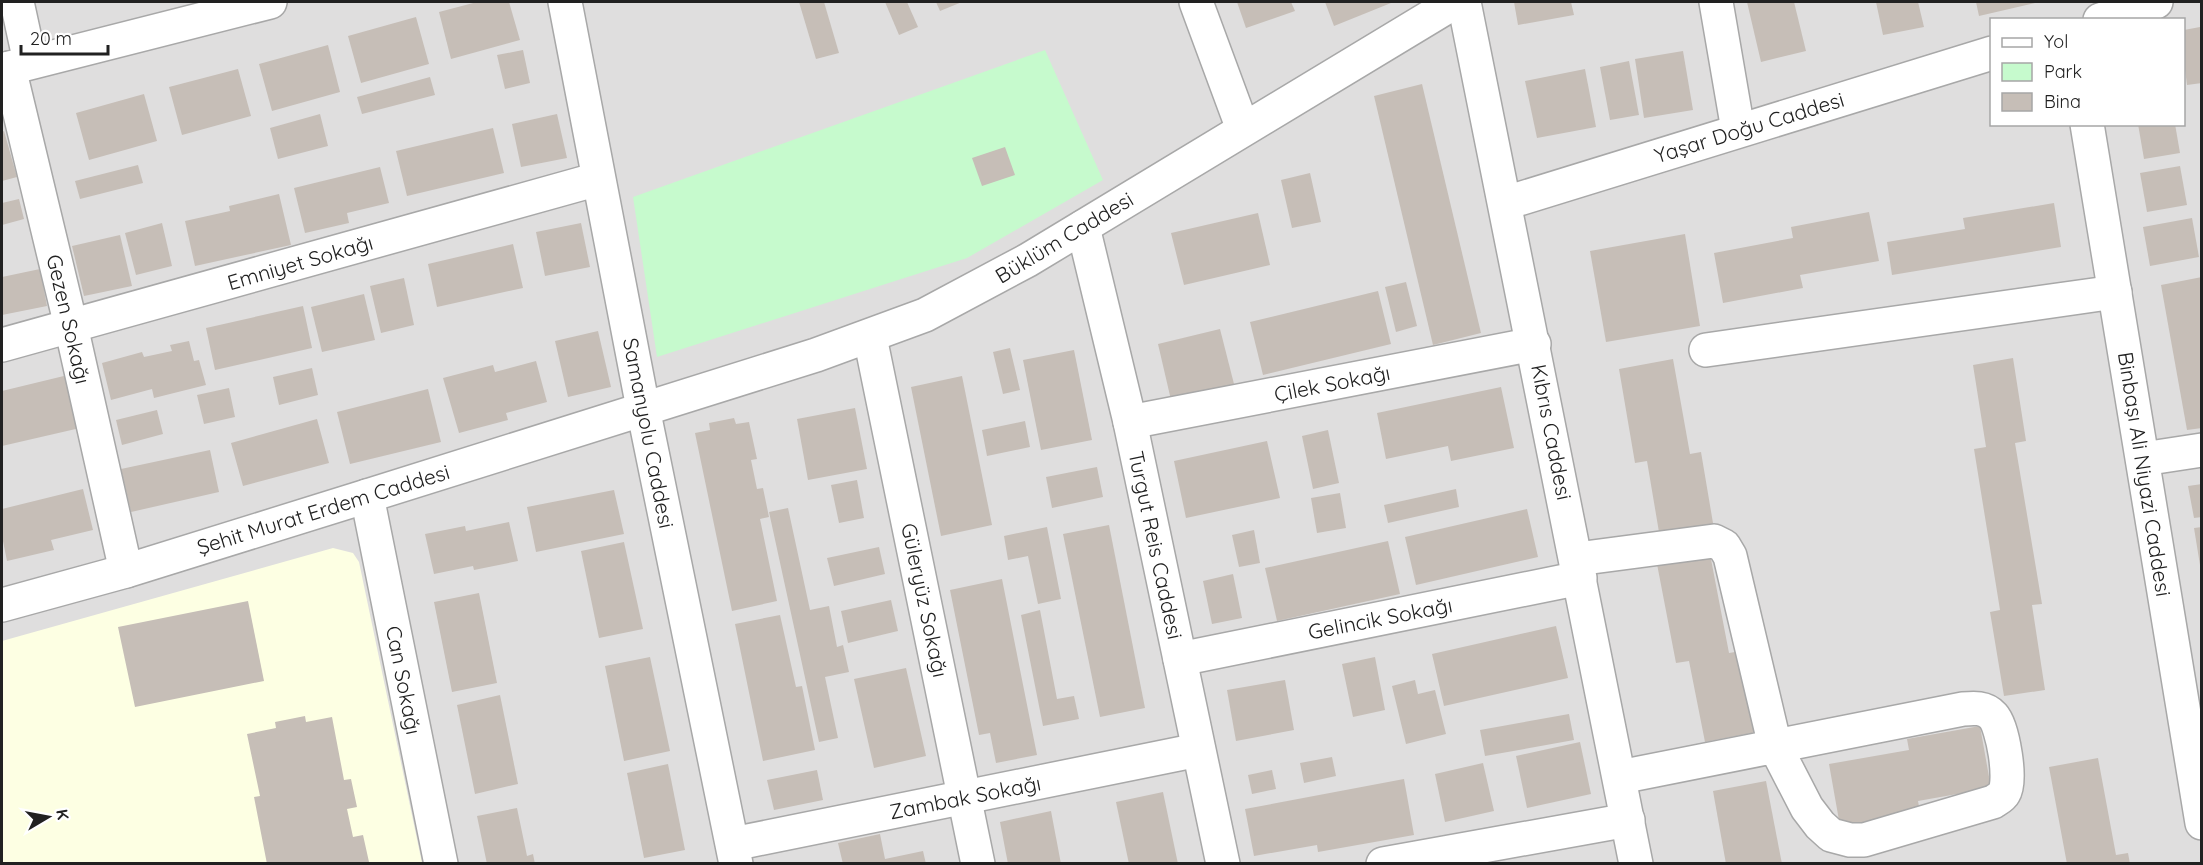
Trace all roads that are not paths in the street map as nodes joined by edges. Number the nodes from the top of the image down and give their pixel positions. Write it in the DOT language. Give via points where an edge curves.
graph roads {
  1 [pos="17,2"];
  2 [pos="267,2"];
  3 [pos="565,2"];
  4 [pos="1196,2"];
  5 [pos="1455,2"];
  6 [pos="1464,2"];
  7 [pos="1716,2"];
  8 [pos="2156,2"];
  9 [pos="2114,11"];
  10 [pos="1990,54"];
  11 [pos="13,66"];
  12 [pos="2087,126"];
  13 [pos="1243,129"];
  14 [pos="1738,130"];
  15 [pos="598,179"];
  16 [pos="1506,203"];
  17 [pos="1083,227"];
  18 [pos="2115,292"];
  19 [pos="71,326"];
  20 [pos="870,337"];
  21 [pos="1534,344"];
  22 [pos="2,345"];
  23 [pos="1707,350"];
  24 [pos="644,408"];
  25 [pos="1130,422"];
  26 [pos="2202,450"];
  27 [pos="2143,459"];
  28 [pos="367,496"];
  29 [pos="1578,568"];
  30 [pos="126,571"];
  31 [pos="2,605"];
  32 [pos="1180,659"];
  33 [pos="1775,746"];
  34 [pos="1198,750"];
  35 [pos="1620,777"];
  36 [pos="966,797"];
  37 [pos="1628,820"];
  38 [pos="2202,823"];
  39 [pos="735,854"];
  40 [pos="441,864"];
  41 [pos="978,864"];
  42 [pos="1223,864"];
  43 [pos="1383,864"];
  44 [pos="1636,864"];
  1 -- 11 [label="street, Gezen Sokağı"];
  2 -- 11 [label="street"];
  3 -- 15 [label="street, Samanyolu Caddesi"];
  4 -- 13 [label="street"];
  5 -- 13 [label="street, Büklüm Caddesi"];
  6 -- 16 [label="street, Kıbrıs Caddesi"];
  7 -- 14 [label="street"];
  8 -- 9 [label="street"];
  10 -- 14 [label="street, Yaşar Doğu Caddesi"];
  11 -- 19 [label="street, Gezen Sokağı"];
  12 -- 18 [label="street, Binbaşı Ali Niyazi Caddesi"];
  13 -- 17 [label="street, Büklüm Caddesi"];
  14 -- 16 [label="street, Yaşar Doğu Caddesi"];
  15 -- 19 [label="street, Emniyet Sokağı"];
  15 -- 24 [label="street, Samanyolu Caddesi"];
  16 -- 21 [label="street, Kıbrıs Caddesi"];
  17 -- 20 [label="street, Büklüm Caddesi" via="925,315"];
  17 -- 25 [label="street, Turgut Reis Caddesi"];
  18 -- 23 [label="street"];
  18 -- 27 [label="street, Binbaşı Ali Niyazi Caddesi"];
  19 -- 22 [label="street, Emniyet Sokağı"];
  19 -- 30 [label="street, Gezen Sokağı"];
  20 -- 24 [label="street, Büklüm Caddesi"];
  20 -- 36 [label="street, Güleryüz Sokağı"];
  21 -- 25 [label="street, Çilek Sokağı"];
  21 -- 29 [label="street, Kıbrıs Caddesi"];
  24 -- 28 [label="street, Şehit Murat Erdem Caddesi"];
  24 -- 39 [label="street, Samanyolu Caddesi"];
  25 -- 32 [label="street, Turgut Reis Caddesi"];
  26 -- 27 [label="street"];
  27 -- 38 [label="street, Binbaşı Ali Niyazi Caddesi"];
  28 -- 30 [label="street, Şehit Murat Erdem Caddesi"];
  28 -- 40 [label="street, Can Sokağı"];
  29 -- 32 [label="street, Gelincik Sokağı"];
  29 -- 33 [label="street, Gelincik Sokağı" via="1713,541 1724,546 1730,556"];
  29 -- 35 [label="street, Kıbrıs Caddesi"];
  30 -- 31 [label="street, Şehit Murat Erdem Caddesi"];
  32 -- 34 [label="street, Turgut Reis Caddesi"];
  33 -- 33 [label="street" via="1820,825 1831,835 1850,840 1864,840 1993,802 2004,794 2008,781 2001,732 1993,716 1980,708"];
  33 -- 35 [label="street"];
  34 -- 36 [label="street, Zambak Sokağı"];
  34 -- 42 [label="street, Turgut Reis Caddesi"];
  35 -- 37 [label="street, Kıbrıs Caddesi"];
  36 -- 39 [label="street, Zambak Sokağı"];
  36 -- 41 [label="street, Güleryüz Sokağı"];
  37 -- 43 [label="street"];
  37 -- 44 [label="street, Kıbrıs Caddesi"];
}
